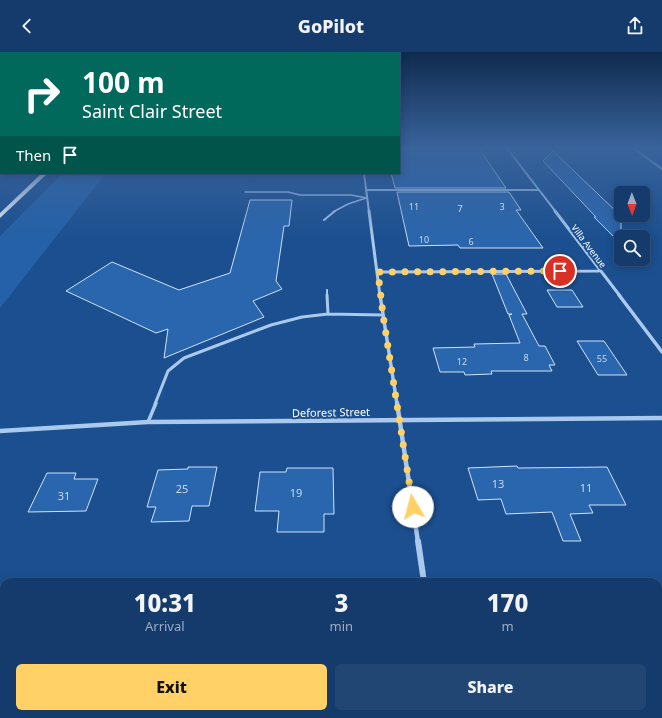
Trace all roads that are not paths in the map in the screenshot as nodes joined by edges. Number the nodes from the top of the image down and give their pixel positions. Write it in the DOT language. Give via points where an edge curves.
graph roads {
  1 [pos="40,178"];
  2 [pos="365,178"];
  3 [pos="530,178"];
  4 [pos="366,190"];
  5 [pos="539,190"];
  6 [pos="245,192"];
  7 [pos="368,198"];
  8 [pos="0,216"];
  9 [pos="324,220"];
  10 [pos="599,271"];
  11 [pos="378,272"];
  12 [pos="327,290"];
  13 [pos="328,314"];
  14 [pos="383,315"];
  15 [pos="662,352"];
  16 [pos="662,418"];
  17 [pos="400,420"];
  18 [pos="148,422"];
  19 [pos="0,431"];
  20 [pos="423,578"];
  1 -- 8 [label="main road"];
  2 -- 4 [label="street"];
  3 -- 5 [label="street, Villa Avenue"];
  4 -- 5 [label="street"];
  4 -- 7 [label="street"];
  5 -- 10 [label="street, Villa Avenue"];
  6 -- 7 [label="lane" via="288,192 300,196 351,195"];
  7 -- 9 [label="lane" via="348,202"];
  7 -- 11 [label="street"];
  10 -- 11 [label="street"];
  10 -- 15 [label="street, Villa Avenue"];
  11 -- 14 [label="street"];
  12 -- 13 [label="lane"];
  13 -- 14 [label="lane"];
  13 -- 18 [label="lane" via="271,325 184,358 168,371"];
  14 -- 17 [label="street"];
  16 -- 17 [label="street, Deforest Street"];
  17 -- 18 [label="street, Deforest Street"];
  17 -- 20 [label="street"];
  18 -- 19 [label="street, Deforest Street"];
}
